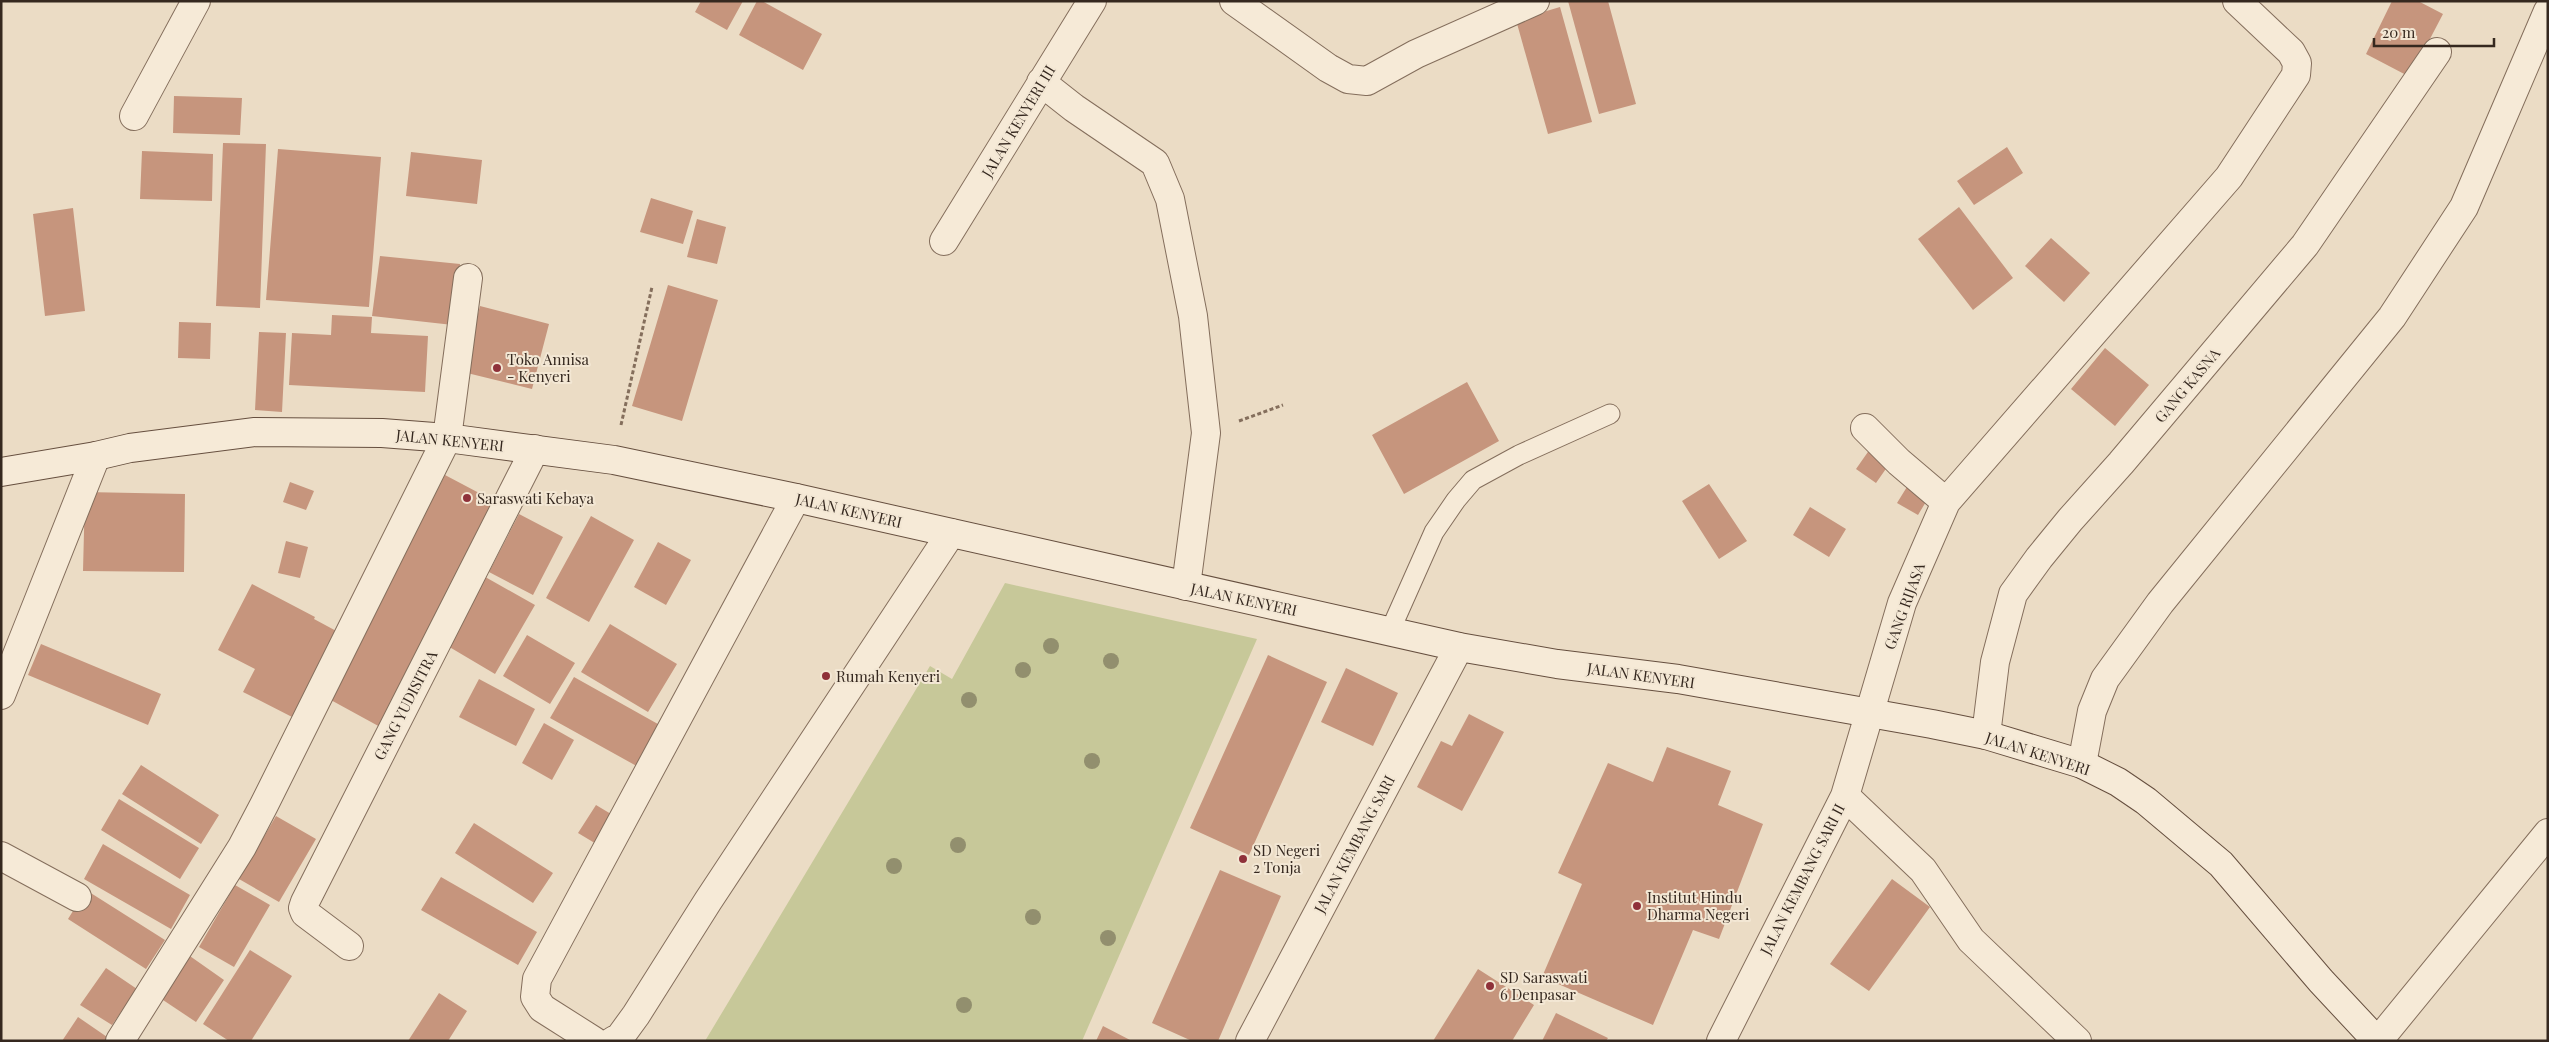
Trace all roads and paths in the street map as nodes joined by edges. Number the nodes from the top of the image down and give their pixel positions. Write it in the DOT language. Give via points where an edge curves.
graph roads {
  1 [pos="196,1"];
  2 [pos="1092,1"];
  3 [pos="1234,1"];
  4 [pos="1535,1"];
  5 [pos="2237,1"];
  6 [pos="2548,11"];
  7 [pos="2437,52"];
  8 [pos="1042,82"];
  9 [pos="134,116"];
  10 [pos="944,241"];
  11 [pos="468,278"];
  12 [pos="652,287"];
  13 [pos="1283,405"];
  14 [pos="1610,414"];
  15 [pos="1865,428"];
  16 [pos="1206,432"];
  17 [pos="447,438"];
  18 [pos="535,449"];
  19 [pos="96,456"];
  20 [pos="614,460"];
  21 [pos="1,472"];
  22 [pos="796,498"];
  23 [pos="1946,502"];
  24 [pos="950,533"];
  25 [pos="1186,586"];
  26 [pos="1390,631"];
  27 [pos="1459,647"];
  28 [pos="1,696"];
  29 [pos="1870,712"];
  30 [pos="1986,736"];
  31 [pos="2082,764"];
  32 [pos="1845,796"];
  33 [pos="2548,833"];
  34 [pos="1,856"];
  35 [pos="77,897"];
  36 [pos="349,946"];
  37 [pos="120,1041"];
  38 [pos="594,1041"];
  39 [pos="613,1041"];
  40 [pos="1250,1041"];
  41 [pos="1721,1041"];
  42 [pos="2077,1041"];
  43 [pos="2378,1041"];
  1 -- 9 [label="street"];
  2 -- 8 [label="street, JALAN KENYERI III"];
  3 -- 4 [label="street" via="1312,58 1348,79 1367,81 1416,54"];
  5 -- 23 [label="street, GANG RIJASA" via="2291,52 2297,63 2296,75 2229,177"];
  6 -- 31 [label="street" via="2464,207 2392,317 2160,603 2105,679 2092,711"];
  7 -- 30 [label="street, GANG KASNA" via="2305,245 2070,520 2013,594 1995,662"];
  8 -- 10 [label="street, JALAN KENYERI III"];
  8 -- 16 [label="street" via="1155,163 1170,199 1193,316"];
  11 -- 17 [label="street"];
  12 -- 20 [label="path"];
  13 -- 16 [label="path"];
  14 -- 26 [label="lane" via="1519,455 1473,480 1434,532"];
  15 -- 23 [label="street"];
  16 -- 25 [label="street"];
  17 -- 18 [label="street, JALAN KENYERI"];
  17 -- 19 [label="street, JALAN KENYERI" via="382,433 254,432 130,448"];
  17 -- 37 [label="street" via="255,822"];
  18 -- 20 [label="street, JALAN KENYERI"];
  18 -- 36 [label="street, GANG YUDISITRA" via="305,902 305,913"];
  19 -- 21 [label="street, JALAN KENYERI"];
  19 -- 28 [label="street"];
  20 -- 22 [label="street, JALAN KENYERI"];
  22 -- 24 [label="street, JALAN KENYERI"];
  22 -- 38 [label="street" via="537,979 536,997 542,1008"];
  23 -- 29 [label="street, GANG RIJASA" via="1902,604"];
  24 -- 25 [label="street, JALAN KENYERI"];
  24 -- 39 [label="street" via="636,1015 620,1037"];
  25 -- 26 [label="street, JALAN KENYERI"];
  26 -- 27 [label="street, JALAN KENYERI"];
  27 -- 29 [label="street, JALAN KENYERI" via="1557,664 1678,679"];
  27 -- 40 [label="street, JALAN KEMBANG SARI"];
  29 -- 30 [label="street, JALAN KENYERI"];
  29 -- 32 [label="street, JALAN KEMBANG SARI II"];
  30 -- 31 [label="street, JALAN KENYERI"];
  31 -- 43 [label="street, JALAN KENYERI" via="2146,801 2221,864 2321,981"];
  32 -- 41 [label="street, JALAN KEMBANG SARI II"];
  32 -- 42 [label="street" via="1923,870 1971,940"];
  33 -- 43 [label="street"];
  34 -- 35 [label="street"];
}
